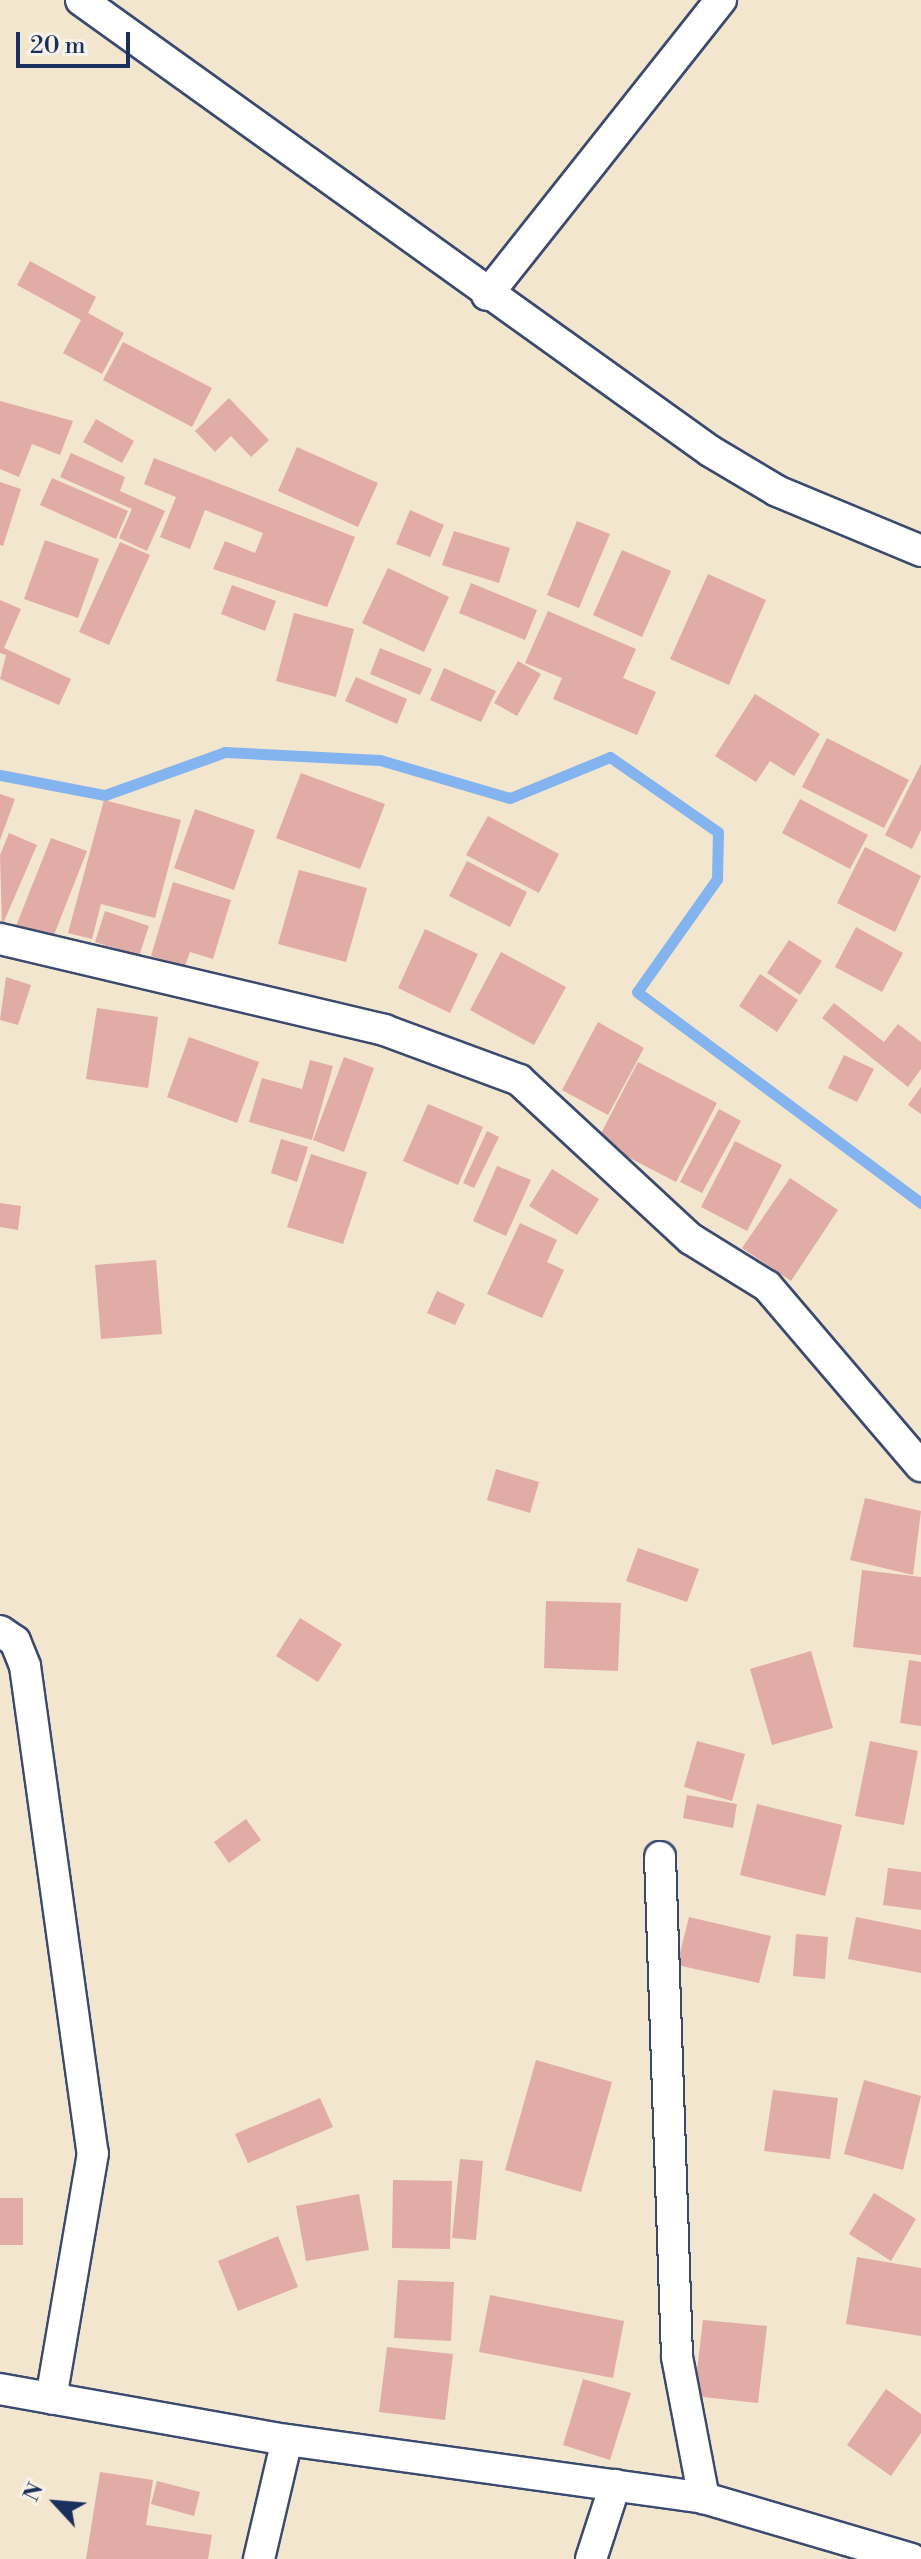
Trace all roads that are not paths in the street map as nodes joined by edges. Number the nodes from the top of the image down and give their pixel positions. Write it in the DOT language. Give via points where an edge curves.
graph roads {
  1 [pos="81,0"];
  2 [pos="721,0"];
  3 [pos="487,295"];
  4 [pos="921,551"];
  5 [pos="0,939"];
  6 [pos="921,1466"];
  7 [pos="0,1631"];
  8 [pos="660,1857"];
  9 [pos="0,2389"];
  10 [pos="51,2398"];
  11 [pos="287,2440"];
  12 [pos="615,2485"];
  13 [pos="704,2498"];
  14 [pos="259,2559"];
  15 [pos="591,2559"];
  16 [pos="911,2559"];
  1 -- 3 [label="street"];
  2 -- 3 [label="street"];
  3 -- 4 [label="street" via="777,491"];
  5 -- 6 [label="street" via="384,1030 519,1080 691,1239 767,1286"];
  7 -- 10 [label="street" via="15,1641 25,1666 93,2153"];
  8 -- 13 [label="street" via="677,2357"];
  9 -- 10 [label="street"];
  10 -- 11 [label="street"];
  11 -- 12 [label="street"];
  11 -- 14 [label="street"];
  12 -- 13 [label="street"];
  12 -- 15 [label="street"];
  13 -- 16 [label="street"];
}
